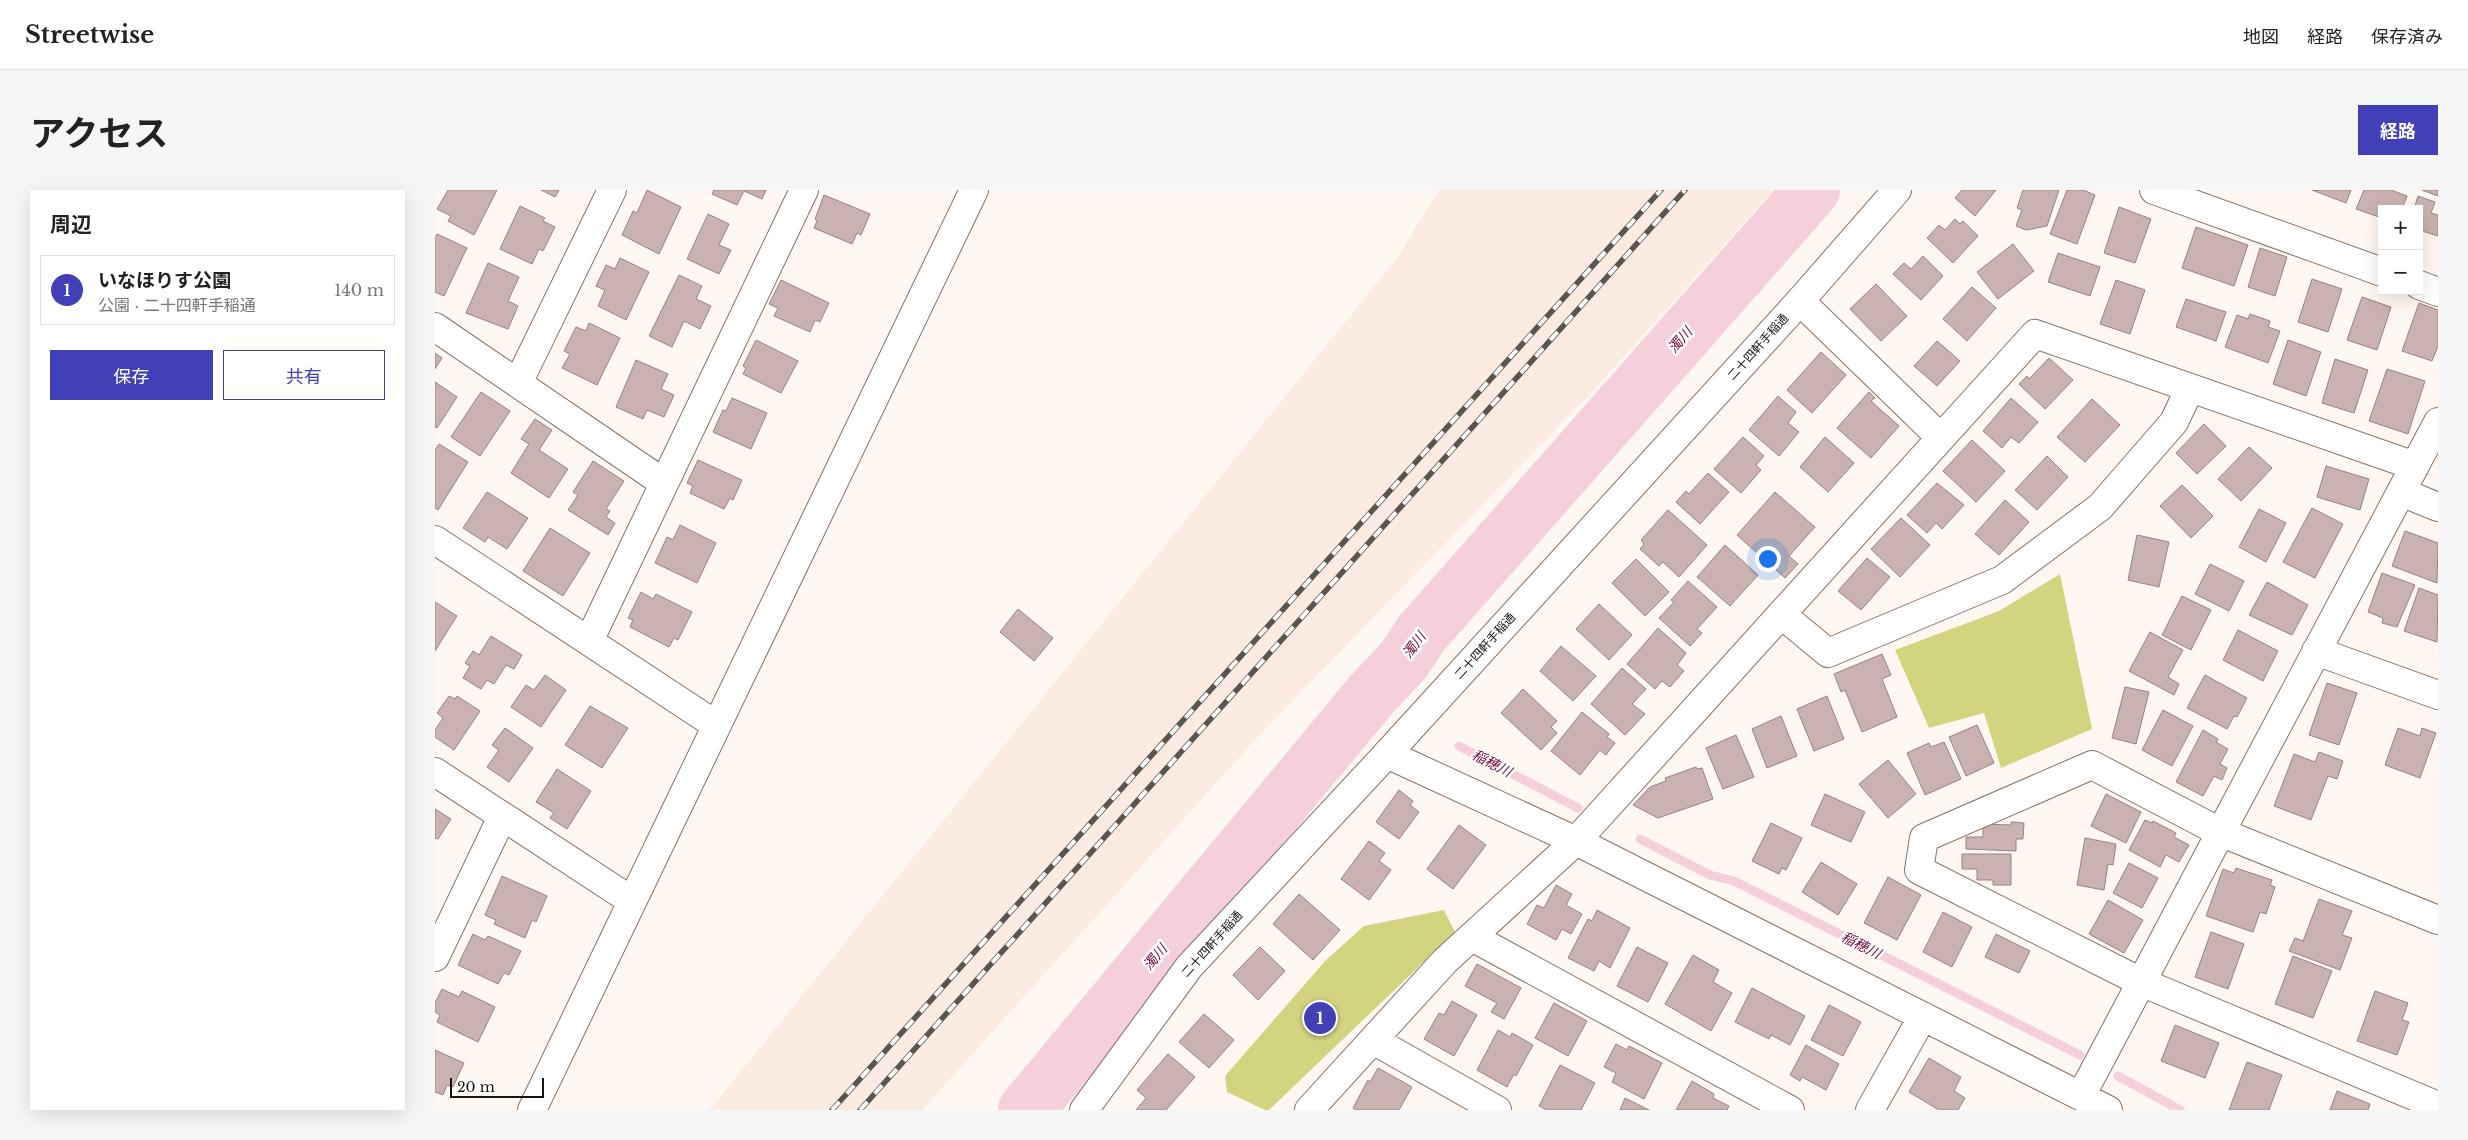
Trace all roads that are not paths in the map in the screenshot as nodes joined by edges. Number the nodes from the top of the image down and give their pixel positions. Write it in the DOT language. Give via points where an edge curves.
graph roads {
  1 [pos="612,190"];
  2 [pos="804,190"];
  3 [pos="973,190"];
  4 [pos="1897,190"];
  5 [pos="2154,190"];
  6 [pos="2378,271"];
  7 [pos="2423,286"];
  8 [pos="2438,292"];
  9 [pos="1800,301"];
  10 [pos="435,327"];
  11 [pos="517,383"];
  12 [pos="2190,388"];
  13 [pos="2438,422"];
  14 [pos="1941,438"];
  15 [pos="2415,466"];
  16 [pos="664,483"];
  17 [pos="2401,492"];
  18 [pos="2438,506"];
  19 [pos="435,540"];
  20 [pos="1781,614"];
  21 [pos="589,642"];
  22 [pos="2317,651"];
  23 [pos="2438,695"];
  24 [pos="716,725"];
  25 [pos="1387,754"];
  26 [pos="435,772"];
  27 [pos="502,817"];
  28 [pos="2220,832"];
  29 [pos="1576,841"];
  30 [pos="632,901"];
  31 [pos="2438,920"];
  32 [pos="1472,936"];
  33 [pos="435,957"];
  34 [pos="2141,982"];
  35 [pos="1923,1016"];
  36 [pos="1373,1040"];
  37 [pos="2081,1096"];
  38 [pos="2438,1106"];
  39 [pos="532,1110"];
  40 [pos="1084,1110"];
  41 [pos="1309,1110"];
  42 [pos="1497,1110"];
  43 [pos="1790,1110"];
  44 [pos="1871,1110"];
  45 [pos="2108,1110"];
  1 -- 11 [label="street"];
  2 -- 16 [label="street"];
  3 -- 24 [label="street"];
  4 -- 9 [label="street, 二十四軒手稲通"];
  5 -- 6 [label="street"];
  7 -- 8 [label="street"];
  9 -- 14 [label="street"];
  9 -- 25 [label="street, 二十四軒手稲通"];
  10 -- 11 [label="street"];
  11 -- 16 [label="street"];
  12 -- 14 [label="street" via="2035,334"];
  12 -- 15 [label="street"];
  12 -- 20 [label="street" via="2174,422 2100,507 2002,580 1829,653"];
  13 -- 15 [label="street"];
  14 -- 20 [label="street"];
  15 -- 17 [label="street"];
  16 -- 21 [label="street"];
  17 -- 18 [label="street"];
  17 -- 22 [label="street"];
  19 -- 21 [label="street"];
  20 -- 29 [label="street"];
  21 -- 24 [label="street"];
  22 -- 23 [label="street"];
  22 -- 28 [label="street"];
  24 -- 30 [label="street"];
  25 -- 29 [label="street"];
  25 -- 40 [label="street, 二十四軒手稲通" via="1189,967"];
  26 -- 27 [label="street"];
  27 -- 30 [label="street"];
  27 -- 33 [label="street"];
  28 -- 31 [label="street"];
  28 -- 34 [label="street"];
  28 -- 34 [label="street" via="2092,765 1924,838 1919,870"];
  29 -- 32 [label="street"];
  29 -- 35 [label="street"];
  30 -- 39 [label="street"];
  32 -- 36 [label="street"];
  32 -- 43 [label="street"];
  34 -- 37 [label="street"];
  34 -- 38 [label="street"];
  35 -- 37 [label="street"];
  35 -- 44 [label="street"];
  36 -- 41 [label="street"];
  36 -- 42 [label="street"];
  37 -- 45 [label="street"];
}
